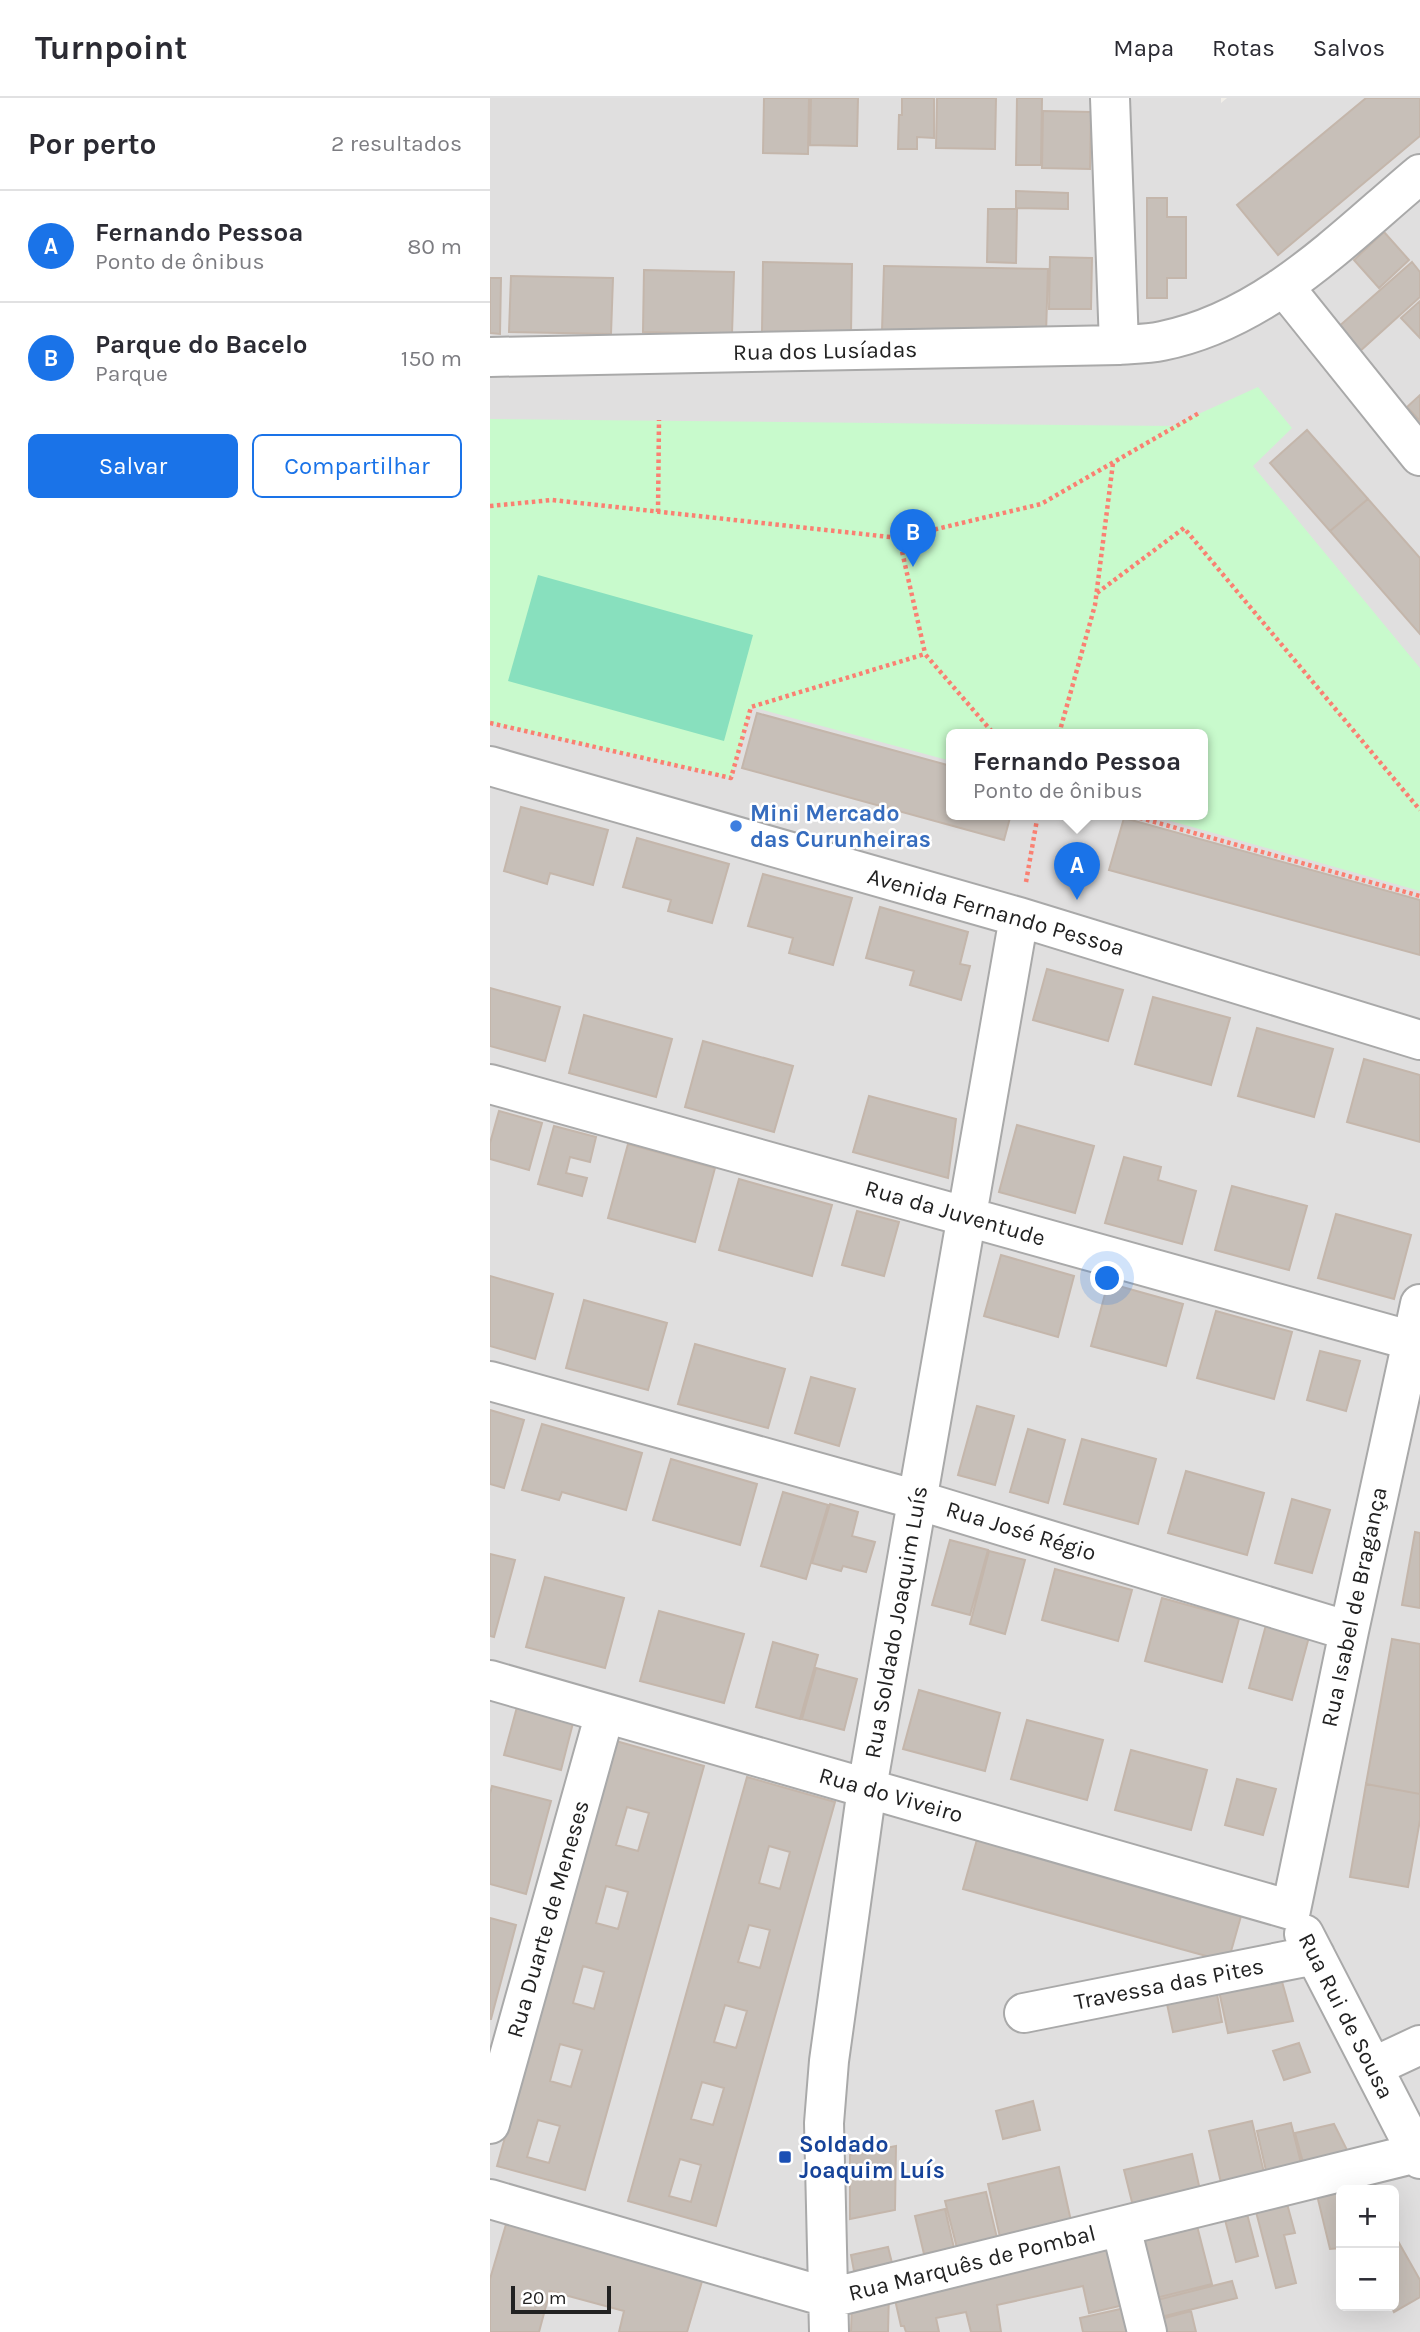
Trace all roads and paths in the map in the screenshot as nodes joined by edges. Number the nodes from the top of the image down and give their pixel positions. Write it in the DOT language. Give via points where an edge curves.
graph roads {
  1 [pos="1110,98"];
  2 [pos="1420,174"];
  3 [pos="1285,288"];
  4 [pos="1119,345"];
  5 [pos="490,357"];
  6 [pos="1199,413"];
  7 [pos="659,420"];
  8 [pos="1420,456"];
  9 [pos="1114,462"];
  10 [pos="490,506"];
  11 [pos="658,512"];
  12 [pos="899,538"];
  13 [pos="1097,593"];
  14 [pos="925,654"];
  15 [pos="490,723"];
  16 [pos="989,729"];
  17 [pos="1060,729"];
  18 [pos="490,766"];
  19 [pos="1420,810"];
  20 [pos="1037,820"];
  21 [pos="1148,820"];
  22 [pos="1420,896"];
  23 [pos="1019,917"];
  24 [pos="1420,1040"];
  25 [pos="490,1084"];
  26 [pos="967,1216"];
  27 [pos="1420,1304"];
  28 [pos="1415,1342"];
  29 [pos="490,1381"];
  30 [pos="918,1500"];
  31 [pos="1349,1631"];
  32 [pos="490,1680"];
  33 [pos="605,1713"];
  34 [pos="867,1788"];
  35 [pos="1292,1910"];
  36 [pos="1315,1955"];
  37 [pos="1024,2013"];
  38 [pos="1420,2045"];
  39 [pos="1373,2067"];
  40 [pos="490,2124"];
  41 [pos="1418,2156"];
  42 [pos="490,2199"];
  43 [pos="1121,2227"];
  44 [pos="830,2315"];
  45 [pos="1147,2332"];
  1 -- 4 [label="street"];
  2 -- 3 [label="street, Rua dos Lusíadas"];
  3 -- 4 [label="street, Rua dos Lusíadas" via="1196,332"];
  3 -- 8 [label="street"];
  4 -- 5 [label="street, Rua dos Lusíadas"];
  6 -- 9 [label="path"];
  7 -- 11 [label="path"];
  9 -- 12 [label="path" via="1041,504"];
  9 -- 13 [label="path"];
  10 -- 11 [label="path" via="552,500"];
  11 -- 12 [label="path"];
  12 -- 14 [label="path"];
  13 -- 17 [label="path"];
  13 -- 19 [label="path" via="1184,528"];
  14 -- 15 [label="path" via="751,707 731,778"];
  14 -- 16 [label="path"];
  18 -- 23 [label="street, Avenida Fernando Pessoa"];
  20 -- 23 [label="path"];
  21 -- 22 [label="path"];
  23 -- 24 [label="street, Avenida Fernando Pessoa"];
  23 -- 26 [label="street, Rua Soldado Joaquim Luís"];
  25 -- 26 [label="street, Rua da Juventude"];
  26 -- 28 [label="street, Rua da Juventude"];
  26 -- 30 [label="street, Rua Soldado Joaquim Luís"];
  27 -- 28 [label="street, Rua Isabel de Bragança"];
  28 -- 31 [label="street, Rua Isabel de Bragança"];
  29 -- 30 [label="street, Rua José Régio"];
  30 -- 31 [label="street, Rua José Régio"];
  30 -- 34 [label="street, Rua Soldado Joaquim Luís"];
  31 -- 35 [label="street, Rua Isabel de Bragança"];
  32 -- 33 [label="street, Rua do Viveiro"];
  33 -- 34 [label="street, Rua do Viveiro"];
  33 -- 40 [label="street, Rua Duarte de Meneses"];
  34 -- 35 [label="street, Rua do Viveiro"];
  34 -- 44 [label="street, Rua Soldado Joaquim Luís" via="824,2123"];
  35 -- 36 [label="street, Rua Rui de Sousa"];
  36 -- 37 [label="street, Travessa das Pites"];
  36 -- 39 [label="street, Rua Rui de Sousa"];
  38 -- 39 [label="street"];
  39 -- 41 [label="street, Rua Rui de Sousa"];
  41 -- 43 [label="street, Rua Marquês de Pombal"];
  42 -- 44 [label="street, Rua Marquês de Pombal"];
  43 -- 44 [label="street, Rua Marquês de Pombal"];
  43 -- 45 [label="street"];
}
